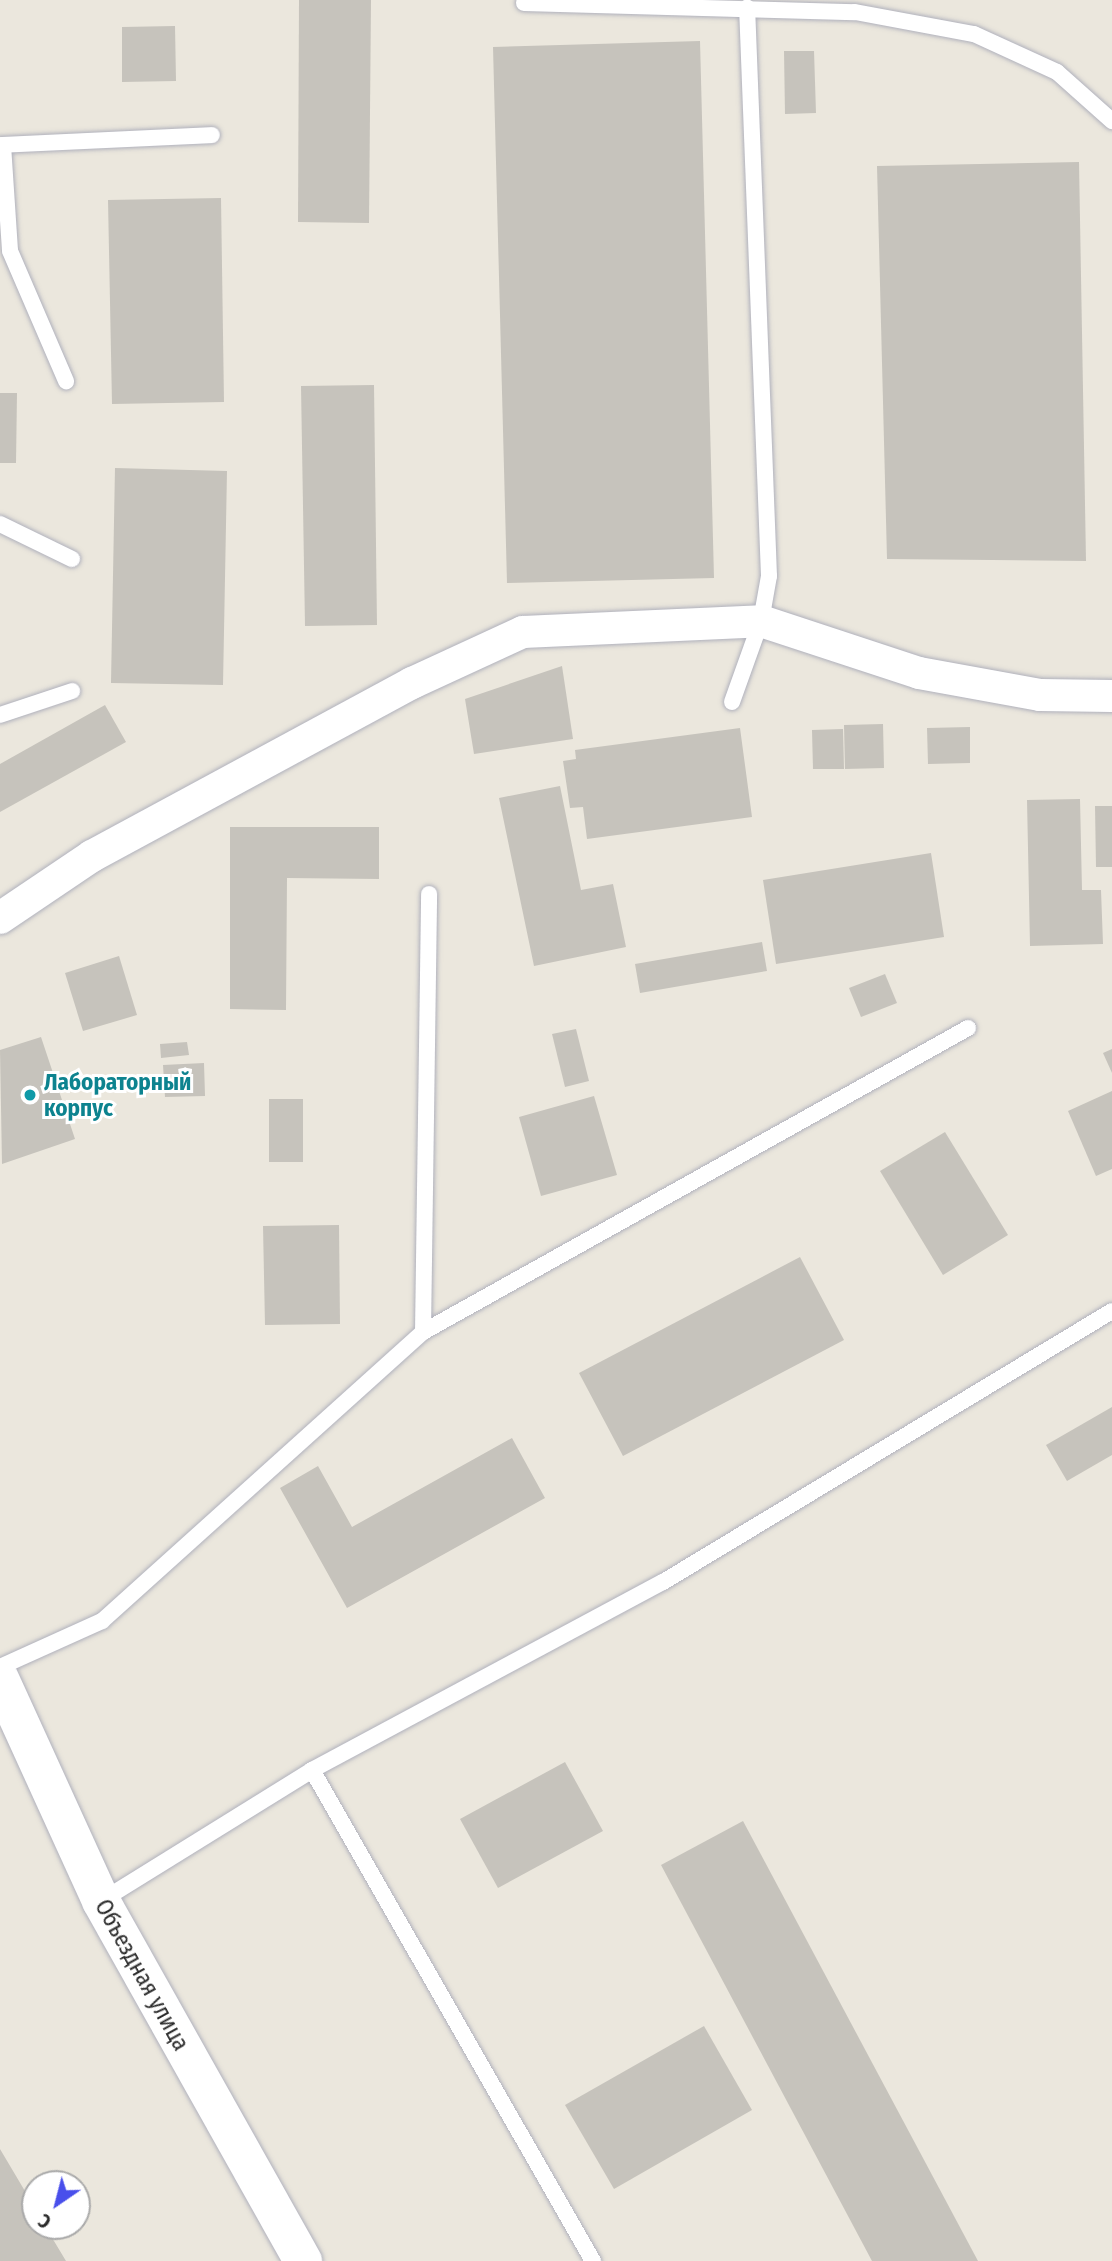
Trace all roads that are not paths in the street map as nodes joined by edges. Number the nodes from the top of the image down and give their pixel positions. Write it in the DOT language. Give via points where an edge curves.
graph roads {
  1 [pos="524,3"];
  2 [pos="854,6"];
  3 [pos="747,7"];
  4 [pos="1112,121"];
  5 [pos="212,135"];
  6 [pos="1,145"];
  7 [pos="66,381"];
  8 [pos="0,524"];
  9 [pos="72,559"];
  10 [pos="761,621"];
  11 [pos="72,691"];
  12 [pos="1112,696"];
  13 [pos="732,702"];
  14 [pos="0,715"];
  15 [pos="429,894"];
  16 [pos="0,918"];
  17 [pos="968,1028"];
  18 [pos="1112,1311"];
  19 [pos="423,1332"];
  20 [pos="0,1667"];
  21 [pos="0,1679"];
  22 [pos="312,1770"];
  23 [pos="101,1901"];
  24 [pos="303,2261"];
  25 [pos="593,2261"];
  1 -- 3 [label="lane"];
  2 -- 3 [label="lane"];
  2 -- 4 [label="lane" via="974,34 1017,49 1057,72"];
  3 -- 10 [label="lane" via="769,576"];
  5 -- 6 [label="lane"];
  6 -- 7 [label="lane" via="10,251"];
  8 -- 9 [label="lane"];
  10 -- 12 [label="street" via="919,673 1040,695"];
  10 -- 13 [label="lane"];
  10 -- 16 [label="street" via="547,627 493,642 92,856"];
  11 -- 14 [label="lane"];
  15 -- 19 [label="lane"];
  17 -- 19 [label="lane"];
  18 -- 22 [label="lane" via="663,1582"];
  19 -- 20 [label="lane" via="116,1609 74,1637"];
  21 -- 23 [label="main road, Объездная улица"];
  22 -- 23 [label="lane"];
  22 -- 25 [label="lane"];
  23 -- 24 [label="main road, Объездная улица"];
}
